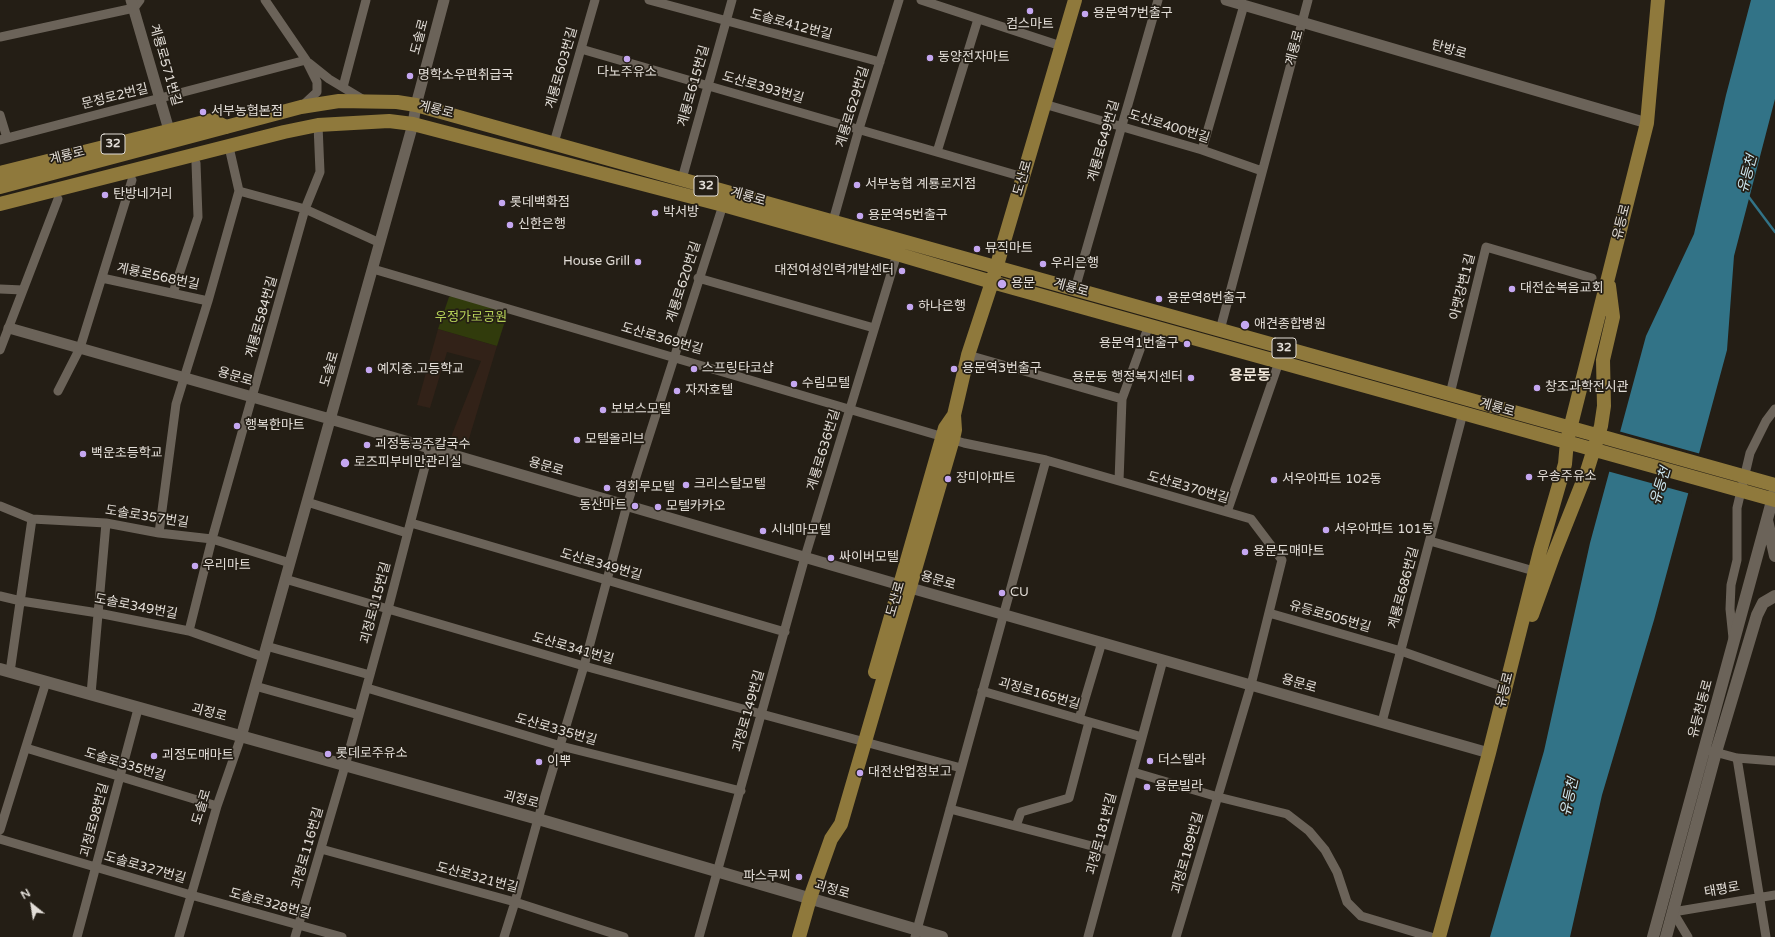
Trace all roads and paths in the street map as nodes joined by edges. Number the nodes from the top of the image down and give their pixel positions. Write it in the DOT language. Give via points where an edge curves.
graph roads {
  1 [pos="265,0"];
  2 [pos="366,0"];
  3 [pos="444,0"];
  4 [pos="595,0"];
  5 [pos="649,0"];
  6 [pos="732,0"];
  7 [pos="899,0"];
  8 [pos="921,0"];
  9 [pos="1075,0"];
  10 [pos="1158,0"];
  11 [pos="1226,0"];
  12 [pos="1308,0"];
  13 [pos="1658,0"];
  14 [pos="135,3"];
  15 [pos="1244,5"];
  16 [pos="978,19"];
  17 [pos="726,21"];
  18 [pos="1302,22"];
  19 [pos="0,37"];
  20 [pos="1061,46"];
  21 [pos="581,49"];
  22 [pos="306,60"];
  23 [pos="880,62"];
  24 [pos="707,85"];
  25 [pos="343,87"];
  26 [pos="160,98"];
  27 [pos="367,101"];
  28 [pos="1044,104"];
  29 [pos="416,105"];
  30 [pos="301,107"];
  31 [pos="0,115"];
  32 [pos="1646,123"];
  33 [pos="413,124"];
  34 [pos="318,125"];
  35 [pos="1122,126"];
  36 [pos="226,127"];
  37 [pos="859,129"];
  38 [pos="169,130"];
  39 [pos="3,139"];
  40 [pos="554,143"];
  41 [pos="223,148"];
  42 [pos="1202,150"];
  43 [pos="937,152"];
  44 [pos="196,163"];
  45 [pos="1262,171"];
  46 [pos="0,173"];
  47 [pos="1023,177"];
  48 [pos="682,179"];
  49 [pos="132,180"];
  50 [pos="0,186"];
  51 [pos="239,191"];
  52 [pos="58,199"];
  53 [pos="0,204"];
  54 [pos="723,205"];
  55 [pos="305,209"];
  56 [pos="0,214"];
  57 [pos="833,221"];
  58 [pos="380,243"];
  59 [pos="897,254"];
  60 [pos="996,267"];
  61 [pos="373,269"];
  62 [pos="1608,277"];
  63 [pos="102,278"];
  64 [pos="698,278"];
  65 [pos="1592,278"];
  66 [pos="992,282"];
  67 [pos="0,289"];
  68 [pos="1075,289"];
  69 [pos="23,290"];
  70 [pos="173,293"];
  71 [pos="208,301"];
  72 [pos="1149,325"];
  73 [pos="9,328"];
  74 [pos="874,328"];
  75 [pos="1220,330"];
  76 [pos="80,348"];
  77 [pos="0,350"];
  78 [pos="968,355"];
  79 [pos="674,356"];
  80 [pos="1279,362"];
  81 [pos="184,377"];
  82 [pos="58,391"];
  83 [pos="1450,394"];
  84 [pos="253,397"];
  85 [pos="1122,399"];
  86 [pos="850,408"];
  87 [pos="1775,409"];
  88 [pos="1463,413"];
  89 [pos="330,418"];
  90 [pos="1569,435"];
  91 [pos="948,438"];
  92 [pos="430,447"];
  93 [pos="1046,460"];
  94 [pos="1119,481"];
  95 [pos="1775,485"];
  96 [pos="1750,486"];
  97 [pos="1774,496"];
  98 [pos="307,502"];
  99 [pos="627,505"];
  100 [pos="0,506"];
  101 [pos="1227,512"];
  102 [pos="1770,516"];
  103 [pos="32,519"];
  104 [pos="106,523"];
  105 [pos="411,523"];
  106 [pos="159,533"];
  107 [pos="407,533"];
  108 [pos="212,539"];
  109 [pos="1430,541"];
  110 [pos="1775,556"];
  111 [pos="805,557"];
  112 [pos="290,563"];
  113 [pos="1527,570"];
  114 [pos="285,579"];
  115 [pos="606,580"];
  116 [pos="905,586"];
  117 [pos="0,596"];
  118 [pos="1775,596"];
  119 [pos="20,601"];
  120 [pos="388,609"];
  121 [pos="1269,612"];
  122 [pos="98,613"];
  123 [pos="1004,614"];
  124 [pos="189,631"];
  125 [pos="785,632"];
  126 [pos="1734,641"];
  127 [pos="1102,642"];
  128 [pos="1517,642"];
  129 [pos="266,646"];
  130 [pos="1401,651"];
  131 [pos="263,658"];
  132 [pos="1163,660"];
  133 [pos="584,666"];
  134 [pos="5,671"];
  135 [pos="370,675"];
  136 [pos="46,682"];
  137 [pos="1251,685"];
  138 [pos="1498,685"];
  139 [pos="255,686"];
  140 [pos="366,688"];
  141 [pos="982,691"];
  142 [pos="91,694"];
  143 [pos="138,709"];
  144 [pos="762,713"];
  145 [pos="359,715"];
  146 [pos="1079,719"];
  147 [pos="1089,722"];
  148 [pos="1382,722"];
  149 [pos="241,737"];
  150 [pos="1142,737"];
  151 [pos="860,741"];
  152 [pos="561,746"];
  153 [pos="26,748"];
  154 [pos="1704,750"];
  155 [pos="1484,752"];
  156 [pos="1716,752"];
  157 [pos="1737,758"];
  158 [pos="1775,761"];
  159 [pos="345,766"];
  160 [pos="961,768"];
  161 [pos="1132,772"];
  162 [pos="120,777"];
  163 [pos="741,791"];
  164 [pos="1218,797"];
  165 [pos="217,806"];
  166 [pos="950,809"];
  167 [pos="538,819"];
  168 [pos="1016,826"];
  169 [pos="0,830"];
  170 [pos="0,839"];
  171 [pos="321,849"];
  172 [pos="1111,851"];
  173 [pos="96,867"];
  174 [pos="718,872"];
  175 [pos="191,895"];
  176 [pos="1775,895"];
  177 [pos="810,898"];
  178 [pos="1760,898"];
  179 [pos="515,902"];
  180 [pos="1673,912"];
  181 [pos="298,925"];
  182 [pos="916,933"];
  183 [pos="76,937"];
  184 [pos="179,937"];
  185 [pos="295,937"];
  186 [pos="342,937"];
  187 [pos="504,937"];
  188 [pos="624,937"];
  189 [pos="699,937"];
  190 [pos="799,937"];
  191 [pos="942,937"];
  192 [pos="1088,937"];
  193 [pos="1176,937"];
  194 [pos="1431,937"];
  195 [pos="1439,937"];
  196 [pos="1653,937"];
  197 [pos="1666,937"];
  198 [pos="1688,937"];
  199 [pos="1766,937"];
  1 -- 22 [label="street"];
  2 -- 25 [label="street"];
  3 -- 29 [label="street, 도솔로"];
  4 -- 21 [label="street, 계룡로603번길"];
  5 -- 17 [label="street, 도솔로412번길"];
  6 -- 17 [label="street, 계룡로615번길"];
  7 -- 23 [label="street, 계룡로629번길"];
  8 -- 16 [label="street"];
  9 -- 20 [label="main road, 도산로"];
  10 -- 35 [label="street, 계룡로649번길"];
  11 -- 15 [label="street, 탄방로"];
  12 -- 18 [label="street, 계룡로"];
  13 -- 32 [label="main road, 유등로"];
  14 -- 19 [label="street, 계룡로571번길"];
  14 -- 26 [label="street, 계룡로571번길"];
  15 -- 18 [label="street, 탄방로"];
  15 -- 42 [label="street"];
  16 -- 20 [label="street"];
  16 -- 43 [label="street"];
  17 -- 23 [label="street, 도솔로412번길"];
  17 -- 24 [label="street, 계룡로615번길"];
  18 -- 32 [label="street, 탄방로"];
  18 -- 45 [label="street, 계룡로"];
  20 -- 28 [label="main road, 도산로"];
  21 -- 24 [label="street, 도산로393번길"];
  21 -- 40 [label="street, 계룡로603번길"];
  22 -- 25 [label="street"];
  22 -- 26 [label="street, 문정로2번길"];
  22 -- 30 [label="street" via="318,87 317,92"];
  23 -- 37 [label="street, 계룡로629번길"];
  24 -- 37 [label="street, 도산로393번길"];
  24 -- 48 [label="street, 계룡로615번길"];
  25 -- 27 [label="street"];
  26 -- 38 [label="street, 계룡로571번길"];
  26 -- 39 [label="street, 문정로2번길"];
  27 -- 29 [label="main road, 계룡로 / 32"];
  27 -- 30 [label="main road, 계룡로 / 32" via="339,101"];
  28 -- 35 [label="street, 도산로400번길"];
  28 -- 47 [label="main road, 도산로"];
  29 -- 33 [label="street, 도솔로"];
  29 -- 40 [label="main road, 계룡로 / 32"];
  30 -- 36 [label="main road, 계룡로 / 32"];
  31 -- 39 [label="street"];
  32 -- 62 [label="main road, 유등로"];
  33 -- 34 [label="main road, 계룡로 / 32" via="389,121"];
  33 -- 54 [label="main road, 계룡로 / 32"];
  33 -- 58 [label="street, 도솔로"];
  34 -- 41 [label="main road, 계룡로 / 32"];
  34 -- 55 [label="street, 계룡로584번길" via="320,172"];
  35 -- 42 [label="street, 도산로400번길"];
  35 -- 68 [label="street, 계룡로649번길"];
  36 -- 38 [label="main road, 계룡로 / 32" via="212,120"];
  36 -- 50 [label="main road, 계룡로 / 32"];
  37 -- 43 [label="street, 도산로393번길"];
  37 -- 57 [label="street, 계룡로629번길"];
  38 -- 46 [label="main road, 계룡로 / 32"];
  40 -- 48 [label="main road, 계룡로 / 32"];
  41 -- 44 [label="main road, 계룡로 / 32" via="208,159"];
  41 -- 51 [label="street"];
  41 -- 53 [label="main road, 계룡로 / 32"];
  42 -- 45 [label="street, 도산로400번길"];
  43 -- 47 [label="street, 도산로393번길"];
  44 -- 49 [label="main road, 계룡로 / 32"];
  44 -- 70 [label="street" via="198,217"];
  45 -- 75 [label="street, 계룡로"];
  47 -- 60 [label="main road, 도산로"];
  48 -- 57 [label="main road, 계룡로 / 32"];
  49 -- 52 [label="main road, 계룡로 / 32"];
  49 -- 63 [label="street, 계룡로568번길"];
  51 -- 55 [label="street"];
  51 -- 71 [label="street"];
  52 -- 56 [label="main road, 계룡로 / 32"];
  52 -- 69 [label="street"];
  54 -- 59 [label="main road, 계룡로 / 32"];
  54 -- 64 [label="street, 계룡로620번길"];
  55 -- 58 [label="street"];
  55 -- 84 [label="street, 계룡로584번길"];
  57 -- 60 [label="main road, 계룡로 / 32"];
  58 -- 61 [label="street, 도솔로"];
  59 -- 66 [label="main road, 계룡로 / 32"];
  59 -- 74 [label="street, 계룡로636번길"];
  60 -- 66 [label="main road, 도산로"];
  60 -- 68 [label="main road, 계룡로 / 32"];
  61 -- 79 [label="street, 도산로369번길"];
  61 -- 89 [label="street, 도솔로"];
  62 -- 90 [label="main road, 유등로"];
  62 -- 128 [label="main road" via="1613,317 1603,360 1604,406 1601,426 1587,471 1532,618"];
  63 -- 70 [label="street, 계룡로568번길"];
  63 -- 76 [label="street, 계룡로568번길"];
  64 -- 74 [label="street"];
  64 -- 79 [label="street, 계룡로620번길"];
  65 -- 83 [label="street, 아랫강변1길" via="1486,247"];
  66 -- 72 [label="main road, 계룡로 / 32"];
  66 -- 78 [label="main road, 도산로"];
  67 -- 69 [label="street"];
  68 -- 75 [label="main road, 계룡로 / 32"];
  69 -- 73 [label="street"];
  70 -- 71 [label="street, 계룡로568번길"];
  71 -- 81 [label="street"];
  72 -- 80 [label="main road, 계룡로 / 32"];
  72 -- 85 [label="street"];
  73 -- 76 [label="street, 용문로"];
  73 -- 77 [label="street"];
  74 -- 86 [label="street, 계룡로636번길"];
  75 -- 83 [label="main road, 계룡로 / 32"];
  76 -- 81 [label="street, 용문로"];
  76 -- 82 [label="street"];
  78 -- 85 [label="street"];
  78 -- 91 [label="main road, 도산로" via="954,415 956,430"];
  79 -- 86 [label="street, 도산로369번길"];
  79 -- 99 [label="street, 계룡로620번길"];
  80 -- 88 [label="main road, 계룡로 / 32"];
  80 -- 101 [label="street"];
  81 -- 84 [label="street, 용문로"];
  81 -- 106 [label="street" via="176,404"];
  83 -- 90 [label="main road, 계룡로 / 32"];
  84 -- 89 [label="street, 용문로"];
  84 -- 108 [label="street, 계룡로584번길"];
  85 -- 94 [label="street"];
  86 -- 91 [label="street, 도산로369번길"];
  86 -- 111 [label="street, 계룡로636번길"];
  87 -- 126 [label="street" via="1750,453 1737,508 1737,560 1731,584 1730,609"];
  88 -- 90 [label="main road, 계룡로 / 32"];
  88 -- 109 [label="street, 계룡로686번길"];
  89 -- 92 [label="street, 용문로"];
  89 -- 98 [label="street, 도솔로"];
  90 -- 96 [label="main road, 계룡로 / 32"];
  90 -- 113 [label="main road, 유등로" via="1555,465"];
  90 -- 128 [label="main road, 유등로" via="1566,464"];
  91 -- 93 [label="street, 도산로370번길"];
  91 -- 116 [label="main road, 도산로"];
  92 -- 99 [label="street, 용문로"];
  92 -- 105 [label="street, 괴정로115번길"];
  93 -- 94 [label="street, 도산로370번길"];
  93 -- 123 [label="street"];
  94 -- 101 [label="street, 도산로370번길"];
  95 -- 96 [label="main road, 계룡로 / 32"];
  96 -- 97 [label="main road, 계룡로 / 32"];
  97 -- 102 [label="main road, 유등천동로"];
  98 -- 107 [label="street"];
  98 -- 112 [label="street, 도솔로"];
  99 -- 111 [label="street, 용문로"];
  99 -- 115 [label="street, 계룡로620번길"];
  100 -- 103 [label="street, 도솔로357번길"];
  101 -- 121 [label="street, 도산로370번길" via="1251,519 1282,560"];
  102 -- 110 [label="main road"];
  102 -- 126 [label="main road, 유등천동로"];
  103 -- 104 [label="street, 도솔로357번길"];
  103 -- 119 [label="street, 괴정로"];
  104 -- 106 [label="street, 도솔로357번길"];
  104 -- 122 [label="street"];
  105 -- 107 [label="street, 괴정로115번길"];
  105 -- 115 [label="street, 도산로349번길"];
  106 -- 108 [label="street, 도솔로357번길"];
  107 -- 120 [label="street, 괴정로115번길"];
  108 -- 112 [label="street, 도솔로357번길"];
  108 -- 124 [label="street, 계룡로584번길"];
  109 -- 113 [label="street"];
  109 -- 130 [label="street, 계룡로686번길"];
  111 -- 116 [label="street, 용문로"];
  111 -- 125 [label="street, 괴정로149번길"];
  112 -- 114 [label="street, 도솔로"];
  113 -- 138 [label="main road, 유등로"];
  114 -- 120 [label="street, 도산로341번길"];
  114 -- 129 [label="street, 도솔로"];
  115 -- 125 [label="street, 도산로349번길"];
  115 -- 133 [label="street, 계룡로620번길"];
  116 -- 123 [label="street, 용문로"];
  116 -- 151 [label="main road, 도산로"];
  117 -- 119 [label="street, 도솔로349번길"];
  118 -- 156 [label="main road, 유등천동로" via="1763,603 1757,615"];
  119 -- 122 [label="street, 도솔로349번길"];
  119 -- 134 [label="street, 괴정로"];
  120 -- 133 [label="street, 도산로341번길"];
  120 -- 135 [label="street, 괴정로115번길"];
  121 -- 130 [label="street, 유등로505번길"];
  121 -- 137 [label="street, 도산로370번길"];
  122 -- 124 [label="street, 도솔로349번길"];
  122 -- 142 [label="street"];
  123 -- 127 [label="street, 용문로"];
  123 -- 141 [label="street, 괴정로165번길"];
  124 -- 131 [label="street, 도솔로349번길"];
  125 -- 144 [label="street, 괴정로149번길"];
  126 -- 154 [label="main road, 유등천동로"];
  127 -- 132 [label="street, 용문로"];
  127 -- 146 [label="street"];
  128 -- 155 [label="main road, 유등로"];
  129 -- 131 [label="street, 도솔로"];
  129 -- 135 [label="street"];
  130 -- 138 [label="street, 유등로505번길"];
  130 -- 148 [label="street, 계룡로686번길"];
  131 -- 139 [label="street, 도솔로"];
  132 -- 137 [label="street, 용문로"];
  132 -- 150 [label="street, 괴정로181번길"];
  133 -- 144 [label="street, 도산로341번길"];
  133 -- 152 [label="street, 계룡로620번길"];
  134 -- 136 [label="main road, 괴정로"];
  135 -- 140 [label="street, 괴정로115번길"];
  136 -- 142 [label="main road, 괴정로"];
  136 -- 153 [label="street"];
  137 -- 148 [label="street, 용문로"];
  137 -- 164 [label="street, 괴정로189번길"];
  138 -- 155 [label="main road, 유등로"];
  139 -- 145 [label="street"];
  139 -- 149 [label="street, 도솔로"];
  140 -- 145 [label="street, 괴정로115번길"];
  140 -- 152 [label="street, 도산로335번길"];
  141 -- 146 [label="street, 괴정로165번길"];
  141 -- 160 [label="street, 괴정로165번길"];
  142 -- 143 [label="main road, 괴정로"];
  143 -- 149 [label="main road, 괴정로"];
  143 -- 162 [label="street, 괴정로98번길"];
  144 -- 151 [label="street, 도산로341번길"];
  144 -- 163 [label="street, 괴정로149번길"];
  145 -- 159 [label="street, 괴정로115번길"];
  146 -- 147 [label="street, 괴정로165번길"];
  147 -- 150 [label="street"];
  147 -- 168 [label="street, 괴정로165번길" via="1069,798 1021,812"];
  148 -- 155 [label="street, 용문로"];
  149 -- 159 [label="main road, 괴정로"];
  149 -- 165 [label="street, 도솔로"];
  150 -- 161 [label="street, 괴정로181번길"];
  151 -- 160 [label="street"];
  151 -- 177 [label="main road, 도산로" via="841,824 831,839"];
  152 -- 163 [label="street, 도산로335번길"];
  152 -- 167 [label="street, 계룡로620번길"];
  153 -- 162 [label="street, 도솔로335번길"];
  153 -- 169 [label="street"];
  154 -- 156 [label="street"];
  154 -- 196 [label="main road, 유등천동로"];
  155 -- 194 [label="main road, 유등로" via="1477,766"];
  155 -- 195 [label="main road, 유등로"];
  156 -- 157 [label="street"];
  156 -- 180 [label="main road, 유등천동로"];
  157 -- 158 [label="street"];
  157 -- 178 [label="street"];
  159 -- 167 [label="main road, 괴정로"];
  159 -- 171 [label="street, 괴정로116번길"];
  160 -- 166 [label="street, 괴정로165번길"];
  161 -- 164 [label="street"];
  161 -- 172 [label="street, 괴정로181번길"];
  162 -- 165 [label="street, 도솔로335번길"];
  162 -- 173 [label="street, 괴정로98번길"];
  163 -- 174 [label="street, 괴정로149번길"];
  164 -- 193 [label="street, 괴정로189번길"];
  164 -- 194 [label="street" via="1286,814 1309,831 1325,850 1337,872 1346,902 1360,916"];
  165 -- 175 [label="street, 도솔로"];
  166 -- 168 [label="street"];
  166 -- 182 [label="street, 괴정로165번길"];
  167 -- 174 [label="main road, 괴정로"];
  167 -- 179 [label="street, 계룡로620번길"];
  168 -- 172 [label="street"];
  170 -- 173 [label="street, 도솔로327번길"];
  171 -- 179 [label="street, 도산로321번길"];
  171 -- 181 [label="street, 괴정로116번길"];
  172 -- 192 [label="street, 괴정로181번길"];
  173 -- 175 [label="street, 도솔로327번길"];
  173 -- 183 [label="street, 괴정로98번길"];
  174 -- 177 [label="main road, 괴정로"];
  174 -- 189 [label="street"];
  175 -- 181 [label="street, 도솔로328번길"];
  175 -- 184 [label="street, 도솔로"];
  176 -- 178 [label="street, 태평로"];
  177 -- 182 [label="main road, 괴정로"];
  177 -- 190 [label="main road, 도산로"];
  178 -- 180 [label="street, 태평로"];
  178 -- 199 [label="street"];
  179 -- 187 [label="street, 계룡로620번길"];
  179 -- 188 [label="street, 도산로321번길"];
  180 -- 197 [label="main road, 유등천동로"];
  180 -- 198 [label="street"];
  181 -- 185 [label="street, 괴정로116번길"];
  181 -- 186 [label="street, 도솔로328번길"];
  182 -- 191 [label="main road, 괴정로"];
}
